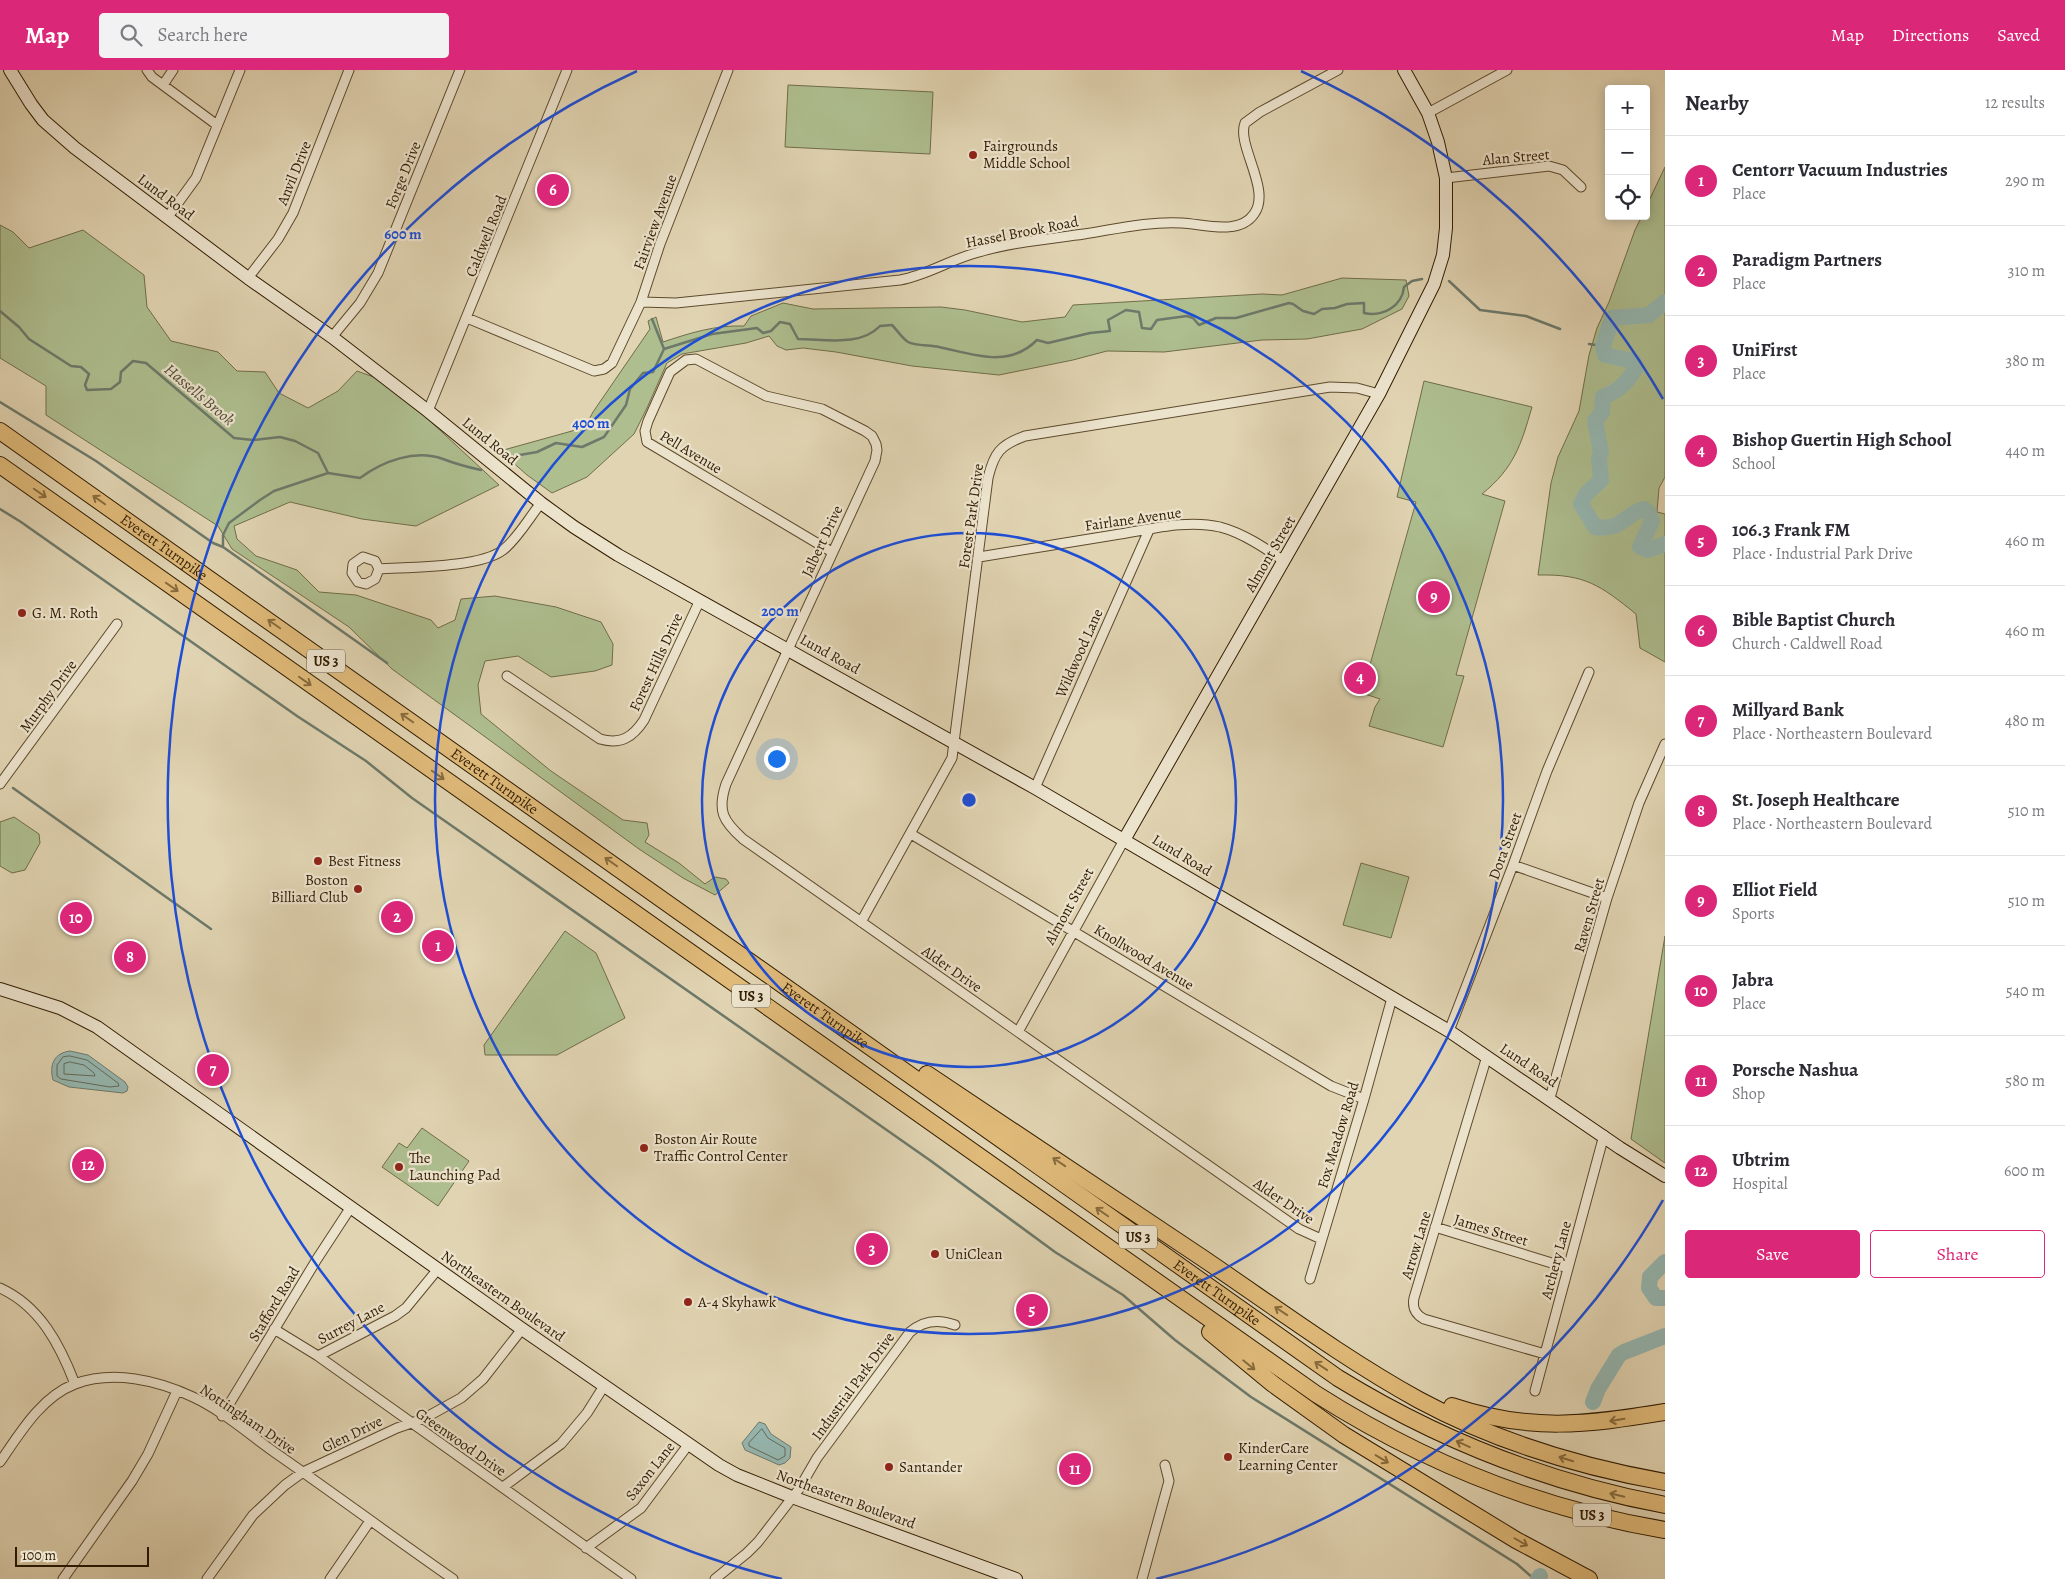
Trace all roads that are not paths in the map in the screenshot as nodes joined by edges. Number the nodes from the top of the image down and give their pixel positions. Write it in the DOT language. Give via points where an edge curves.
graph roads {
  1 [pos="10,70"];
  2 [pos="147,70"];
  3 [pos="173,70"];
  4 [pos="240,70"];
  5 [pos="350,70"];
  6 [pos="460,70"];
  7 [pos="568,70"];
  8 [pos="728,70"];
  9 [pos="1338,70"];
  10 [pos="1404,70"];
  11 [pos="1507,70"];
  12 [pos="163,85"];
  13 [pos="1428,113"];
  14 [pos="217,126"];
  15 [pos="1446,178"];
  16 [pos="1581,187"];
  17 [pos="168,218"];
  18 [pos="248,278"];
  19 [pos="641,302"];
  20 [pos="467,318"];
  21 [pos="332,337"];
  22 [pos="1379,394"];
  23 [pos="428,411"];
  24 [pos="0,431"];
  25 [pos="876,444"];
  26 [pos="0,465"];
  27 [pos="541,503"];
  28 [pos="1149,530"];
  29 [pos="832,552"];
  30 [pos="979,557"];
  31 [pos="1284,561"];
  32 [pos="379,569"];
  33 [pos="700,600"];
  34 [pos="117,624"];
  35 [pos="788,649"];
  36 [pos="1588,672"];
  37 [pos="507,676"];
  38 [pos="955,743"];
  39 [pos="1665,744"];
  40 [pos="0,784"];
  41 [pos="1035,788"];
  42 [pos="912,834"];
  43 [pos="1124,840"];
  44 [pos="1513,865"];
  45 [pos="651,890"];
  46 [pos="1607,898"];
  47 [pos="861,922"];
  48 [pos="1074,931"];
  49 [pos="0,989"];
  50 [pos="1392,998"];
  51 [pos="1449,1031"];
  52 [pos="1018,1032"];
  53 [pos="1487,1056"];
  54 [pos="1550,1098"];
  55 [pos="1364,1100"];
  56 [pos="1604,1135"];
  57 [pos="1665,1176"];
  58 [pos="351,1207"];
  59 [pos="1435,1227"];
  60 [pos="1321,1239"];
  61 [pos="1118,1255"];
  62 [pos="1568,1268"];
  63 [pos="438,1270"];
  64 [pos="1310,1279"];
  65 [pos="0,1288"];
  66 [pos="955,1325"];
  67 [pos="274,1329"];
  68 [pos="522,1329"];
  69 [pos="1545,1354"];
  70 [pos="318,1356"];
  71 [pos="1351,1358"];
  72 [pos="75,1384"];
  73 [pos="604,1386"];
  74 [pos="178,1391"];
  75 [pos="1535,1391"];
  76 [pos="1665,1412"];
  77 [pos="222,1416"];
  78 [pos="411,1423"];
  79 [pos="688,1445"];
  80 [pos="0,1462"];
  81 [pos="1165,1465"];
  82 [pos="303,1472"];
  83 [pos="1665,1482"];
  84 [pos="503,1487"];
  85 [pos="792,1497"];
  86 [pos="1665,1506"];
  87 [pos="370,1521"];
  88 [pos="1665,1530"];
  89 [pos="586,1548"];
  90 [pos="63,1579"];
  91 [pos="207,1579"];
  92 [pos="330,1579"];
  93 [pos="453,1579"];
  94 [pos="631,1579"];
  95 [pos="715,1579"];
  96 [pos="1016,1579"];
  97 [pos="1142,1579"];
  98 [pos="1589,1579"];
  1 -- 17 [label="street, Lund Road" via="31,104 58,134"];
  2 -- 12 [label="street"];
  3 -- 12 [label="street"];
  4 -- 14 [label="street"];
  5 -- 18 [label="street, Anvil Drive" via="290,218"];
  6 -- 21 [label="street, Forge Drive" via="378,273 360,303"];
  7 -- 20 [label="street, Caldwell Road"];
  8 -- 19 [label="street, Fairview Avenue" via="660,244"];
  9 -- 19 [label="street, Hassel Brook Road" via="1245,122 1244,134 1260,194 1254,214 1241,224 1154,224 978,252 926,274 900,280 676,303"];
  10 -- 13 [label="street, Almont Street"];
  11 -- 13 [label="street"];
  12 -- 14 [label="street"];
  13 -- 15 [label="street, Almont Street"];
  14 -- 17 [label="street" via="196,178"];
  15 -- 16 [label="street, Alan Street" via="1549,166 1562,170"];
  15 -- 22 [label="street, Almont Street" via="1447,222 1440,266"];
  17 -- 18 [label="street, Lund Road"];
  18 -- 21 [label="street, Lund Road"];
  19 -- 20 [label="street, Fairview Avenue" via="612,362 604,369 594,371"];
  20 -- 23 [label="street, Caldwell Road"];
  21 -- 23 [label="street, Lund Road"];
  22 -- 30 [label="street, Forest Park Drive" via="1356,388 1330,388 1015,439 993,459"];
  22 -- 31 [label="street, Almont Street"];
  23 -- 27 [label="street, Lund Road"];
  45 -- 24 [label="highway, Everett Turnpike / US 3, one-way"];
  25 -- 29 [label="street, Jalbert Drive" via="875,461"];
  25 -- 29 [label="street, Pell Avenue" via="865,431 829,412 766,396 696,359 686,360 670,372 656,400 645,432 647,442"];
  26 -- 61 [label="highway, Everett Turnpike / US 3, one-way"];
  27 -- 32 [label="street" via="509,544 492,557 471,562"];
  27 -- 33 [label="street, Lund Road" via="618,555"];
  28 -- 30 [label="street, Fairlane Avenue"];
  28 -- 31 [label="street, Fairlane Avenue" via="1196,524 1221,527 1258,544"];
  28 -- 41 [label="street, Wildwood Lane"];
  29 -- 35 [label="street, Jalbert Drive"];
  30 -- 38 [label="street, Forest Park Drive"];
  31 -- 43 [label="street, Almont Street"];
  33 -- 35 [label="street, Lund Road"];
  33 -- 37 [label="street, Forest Hills Drive" via="644,720 630,737 621,742 600,739"];
  34 -- 40 [label="street, Murphy Drive"];
  35 -- 38 [label="street, Lund Road"];
  35 -- 47 [label="street, Alder Drive" via="726,784 721,804 723,815 743,839"];
  36 -- 44 [label="street, Dora Street" via="1546,771"];
  38 -- 41 [label="street, Lund Road"];
  38 -- 42 [label="street, Forest Park Drive" via="952,758"];
  39 -- 46 [label="street, Raven Street" via="1639,803"];
  41 -- 43 [label="street, Lund Road"];
  42 -- 47 [label="street, Forest Park Drive"];
  42 -- 48 [label="street, Knollwood Avenue"];
  43 -- 48 [label="street, Almont Street"];
  43 -- 50 [label="street, Lund Road"];
  44 -- 46 [label="street"];
  44 -- 51 [label="street, Dora Street"];
  71 -- 45 [label="highway, one-way"];
  86 -- 45 [label="highway, Everett Turnpike / US 3, one-way" via="1573,1484 1512,1464 1437,1432 1352,1386 1298,1351"];
  46 -- 54 [label="street, Raven Street"];
  47 -- 52 [label="street, Alder Drive"];
  48 -- 52 [label="street, Almont Street"];
  48 -- 55 [label="street, Knollwood Avenue" via="1331,1086"];
  49 -- 58 [label="street, Northeastern Boulevard" via="60,1008 97,1027"];
  50 -- 51 [label="street, Lund Road"];
  50 -- 55 [label="street, Fox Meadow Road"];
  51 -- 53 [label="street, Lund Road"];
  52 -- 60 [label="street, Alder Drive" via="1300,1229"];
  53 -- 54 [label="street, Lund Road"];
  53 -- 59 [label="street, Arrow Lane"];
  54 -- 56 [label="street, Lund Road"];
  55 -- 60 [label="street, Fox Meadow Road"];
  56 -- 57 [label="street, Lund Road"];
  56 -- 62 [label="street, Archery Lane"];
  58 -- 63 [label="street, Northeastern Boulevard"];
  58 -- 67 [label="street, Stafford Road"];
  59 -- 62 [label="street, James Street"];
  59 -- 69 [label="street, Arrow Lane" via="1414,1298 1418,1315"];
  60 -- 64 [label="street, Fox Meadow Road"];
  61 -- 88 [label="highway, Everett Turnpike / US 3" via="1316,1394 1414,1450 1473,1477 1534,1499"];
  61 -- 98 [label="highway, one-way" via="1323,1422 1516,1540"];
  62 -- 69 [label="street, Archery Lane"];
  63 -- 68 [label="street, Northeastern Boulevard"];
  63 -- 70 [label="street, Surrey Lane" via="406,1308 395,1316"];
  65 -- 72 [label="street" via="29,1307 45,1325"];
  66 -- 85 [label="street, Industrial Park Drive" via="931,1321 910,1332"];
  67 -- 70 [label="street, Greenwood Drive"];
  67 -- 77 [label="street, Stafford Road"];
  68 -- 73 [label="street, Northeastern Boulevard"];
  68 -- 78 [label="street, Glen Drive" via="472,1389"];
  69 -- 75 [label="street, Archery Lane"];
  70 -- 78 [label="street, Greenwood Drive"];
  76 -- 71 [label="highway, one-way" via="1584,1424 1512,1421 1434,1400"];
  83 -- 71 [label="highway, one-way" via="1576,1462 1492,1433 1418,1399"];
  72 -- 74 [label="street, Nottingham Drive" via="118,1378 151,1382"];
  72 -- 80 [label="street, Nottingham Drive" via="47,1402"];
  73 -- 79 [label="street, Northeastern Boulevard"];
  73 -- 84 [label="street" via="561,1444"];
  74 -- 77 [label="street, Nottingham Drive"];
  74 -- 90 [label="street" via="132,1481"];
  77 -- 82 [label="street, Nottingham Drive"];
  78 -- 82 [label="street, Glen Drive"];
  78 -- 84 [label="street, Greenwood Drive"];
  79 -- 85 [label="street, Northeastern Boulevard" via="737,1475"];
  79 -- 89 [label="street, Saxon Lane" via="641,1508"];
  81 -- 97 [label="street" via="1169,1481"];
  82 -- 87 [label="street, Nottingham Drive"];
  82 -- 91 [label="street, Glen Drive" via="261,1506"];
  84 -- 89 [label="street, Greenwood Drive"];
  85 -- 95 [label="street, Industrial Park Drive" via="758,1542"];
  85 -- 96 [label="street, Northeastern Boulevard"];
  87 -- 92 [label="street"];
  87 -- 93 [label="street, Nottingham Drive"];
  89 -- 94 [label="street, Greenwood Drive"];
}
